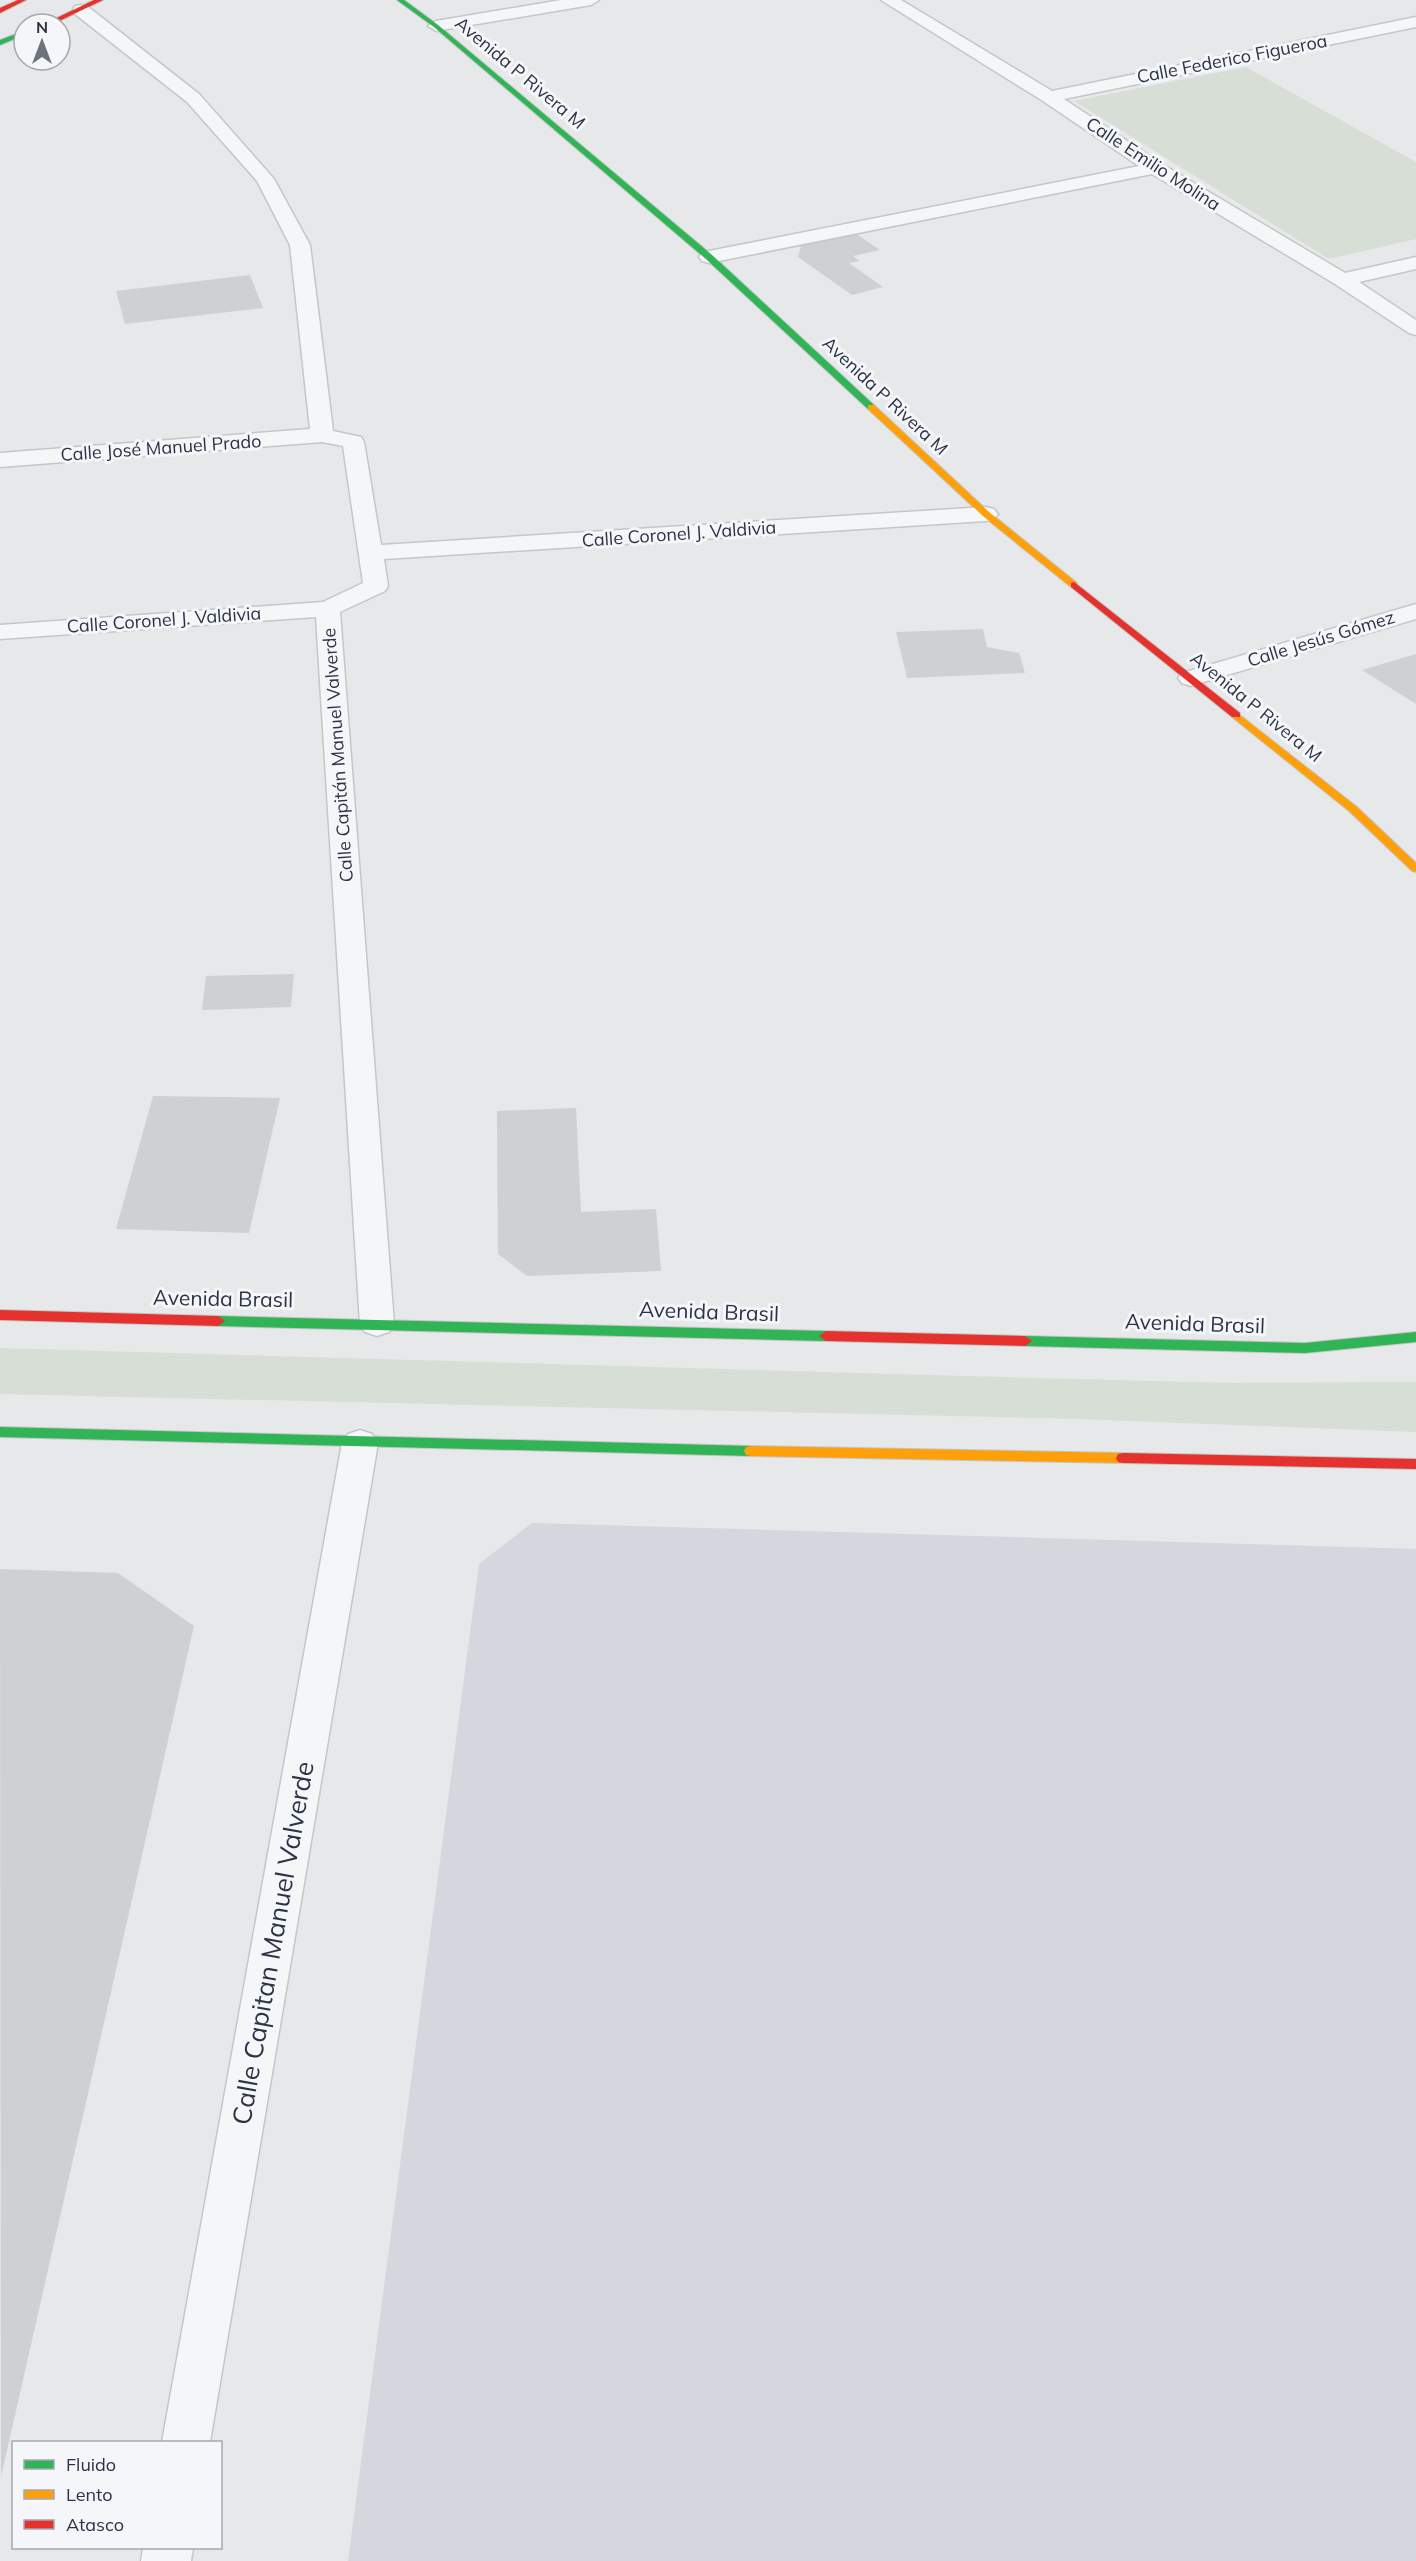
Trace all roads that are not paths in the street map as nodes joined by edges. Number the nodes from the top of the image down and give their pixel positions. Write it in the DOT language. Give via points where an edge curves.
graph roads {
  1 [pos="21,0"];
  2 [pos="400,0"];
  3 [pos="591,0"];
  4 [pos="889,0"];
  5 [pos="90,5"];
  6 [pos="0,11"];
  7 [pos="72,13"];
  8 [pos="1416,22"];
  9 [pos="436,26"];
  10 [pos="1049,97"];
  11 [pos="1155,168"];
  12 [pos="709,256"];
  13 [pos="1416,263"];
  14 [pos="1342,280"];
  15 [pos="1416,329"];
  16 [pos="322,435"];
  17 [pos="0,460"];
  18 [pos="986,514"];
  19 [pos="372,553"];
  20 [pos="328,609"];
  21 [pos="1416,611"];
  22 [pos="0,632"];
  23 [pos="1191,678"];
  24 [pos="1353,809"];
  25 [pos="1395,828"];
  26 [pos="1416,869"];
  27 [pos="0,1315"];
  28 [pos="377,1324"];
  29 [pos="1416,1337"];
  30 [pos="0,1432"];
  31 [pos="360,1443"];
  32 [pos="1416,1464"];
  33 [pos="186,2441"];
  1 -- 6 [label="street"];
  2 -- 9 [label="street, Avenida P Rivera M"];
  3 -- 9 [label="street"];
  4 -- 10 [label="street, Calle Emilio Molina"];
  5 -- 7 [label="street"];
  5 -- 16 [label="street" via="193,98 265,179 300,245"];
  8 -- 10 [label="street, Calle Federico Figueroa"];
  9 -- 12 [label="street, Avenida P Rivera M"];
  10 -- 11 [label="street, Calle Emilio Molina"];
  11 -- 12 [label="street"];
  11 -- 14 [label="street, Calle Emilio Molina"];
  12 -- 18 [label="street, Avenida P Rivera M"];
  13 -- 14 [label="street"];
  14 -- 15 [label="street, Calle Emilio Molina"];
  16 -- 17 [label="street, Calle José Manuel Prado"];
  16 -- 19 [label="street, Calle Capitán Manuel Valverde" via="353,442"];
  18 -- 19 [label="street, Calle Coronel J. Valdivia"];
  18 -- 23 [label="street, Avenida P Rivera M"];
  19 -- 20 [label="street, Calle Capitán Manuel Valverde" via="376,586"];
  20 -- 22 [label="street, Calle Coronel J. Valdivia"];
  20 -- 28 [label="street, Calle Capitán Manuel Valverde"];
  21 -- 23 [label="street, Calle Jesús Gómez"];
  23 -- 24 [label="street, Avenida P Rivera M"];
  24 -- 25 [label="street, Avenida P Rivera M"];
  24 -- 26 [label="street, Avenida P Rivera M"];
  27 -- 28 [label="street, Avenida Brasil"];
  28 -- 29 [label="street, Avenida Brasil" via="1305,1348"];
  30 -- 31 [label="street"];
  31 -- 32 [label="street"];
  31 -- 33 [label="street, Calle Capitan Manuel Valverde"];
}
